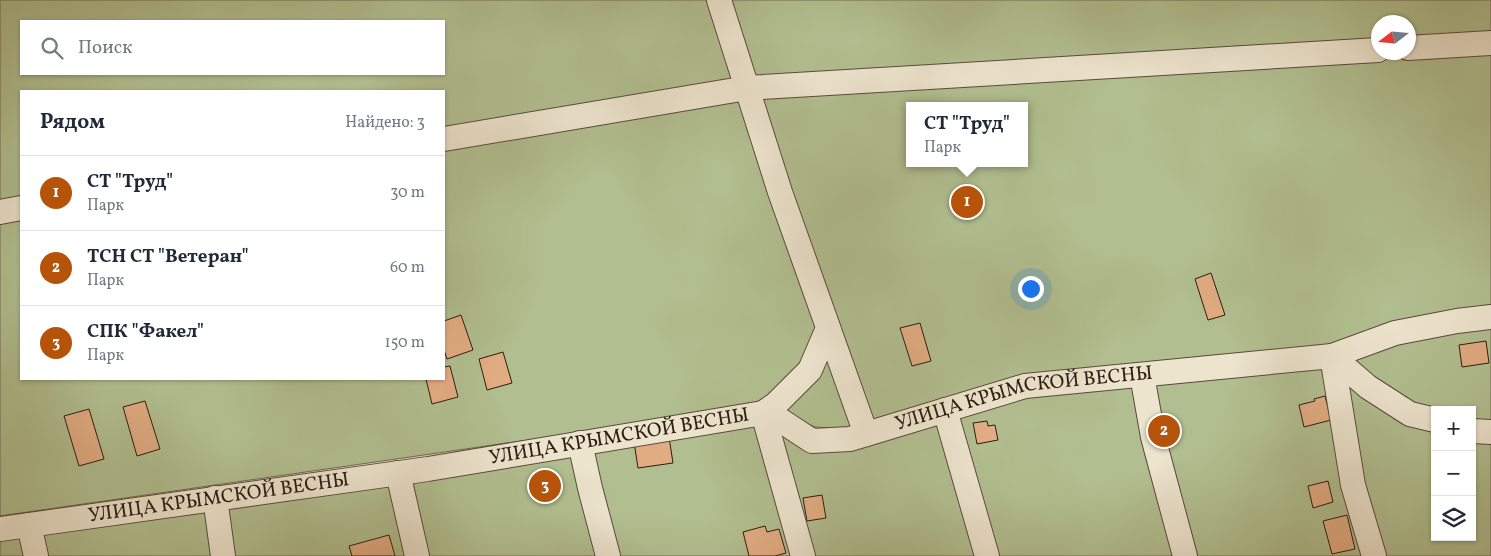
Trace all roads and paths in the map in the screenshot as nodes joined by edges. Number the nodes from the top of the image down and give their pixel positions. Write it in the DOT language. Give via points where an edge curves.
graph roads {
  1 [pos="719,0"];
  2 [pos="1491,43"];
  3 [pos="1416,48"];
  4 [pos="1371,50"];
  5 [pos="747,88"];
  6 [pos="445,139"];
  7 [pos="20,208"];
  8 [pos="0,212"];
  9 [pos="1491,317"];
  10 [pos="828,328"];
  11 [pos="1332,356"];
  12 [pos="1142,375"];
  13 [pos="945,410"];
  14 [pos="763,412"];
  15 [pos="1431,419"];
  16 [pos="1476,431"];
  17 [pos="1491,432"];
  18 [pos="866,434"];
  19 [pos="580,443"];
  20 [pos="398,473"];
  21 [pos="215,498"];
  22 [pos="29,524"];
  23 [pos="0,529"];
  24 [pos="36,556"];
  25 [pos="223,556"];
  26 [pos="417,556"];
  27 [pos="608,556"];
  28 [pos="803,556"];
  29 [pos="987,556"];
  30 [pos="1185,556"];
  31 [pos="1374,556"];
  1 -- 5 [label="lane"];
  2 -- 3 [label="lane"];
  4 -- 5 [label="lane"];
  5 -- 6 [label="lane"];
  5 -- 10 [label="lane"];
  7 -- 8 [label="lane"];
  9 -- 11 [label="lane, УЛИЦА КРЫМСКОЙ ВЕСНЫ" via="1457,320 1395,333"];
  10 -- 14 [label="lane" via="810,370 776,404"];
  10 -- 18 [label="lane"];
  11 -- 12 [label="lane, УЛИЦА КРЫМСКОЙ ВЕСНЫ"];
  11 -- 15 [label="lane" via="1368,387 1410,414"];
  11 -- 31 [label="lane" via="1353,485"];
  12 -- 13 [label="lane, УЛИЦА КРЫМСКОЙ ВЕСНЫ" via="1025,386"];
  12 -- 30 [label="lane" via="1153,438"];
  13 -- 18 [label="lane, УЛИЦА КРЫМСКОЙ ВЕСНЫ"];
  13 -- 29 [label="lane"];
  14 -- 18 [label="lane, УЛИЦА КРЫМСКОЙ ВЕСНЫ" via="812,441 850,439"];
  14 -- 19 [label="lane, УЛИЦА КРЫМСКОЙ ВЕСНЫ"];
  14 -- 28 [label="lane"];
  16 -- 17 [label="lane"];
  19 -- 20 [label="lane, УЛИЦА КРЫМСКОЙ ВЕСНЫ"];
  19 -- 27 [label="lane"];
  20 -- 21 [label="lane, УЛИЦА КРЫМСКОЙ ВЕСНЫ"];
  20 -- 26 [label="lane"];
  21 -- 22 [label="lane, УЛИЦА КРЫМСКОЙ ВЕСНЫ"];
  21 -- 25 [label="lane"];
  22 -- 23 [label="lane, УЛИЦА КРЫМСКОЙ ВЕСНЫ"];
  22 -- 24 [label="lane"];
}
